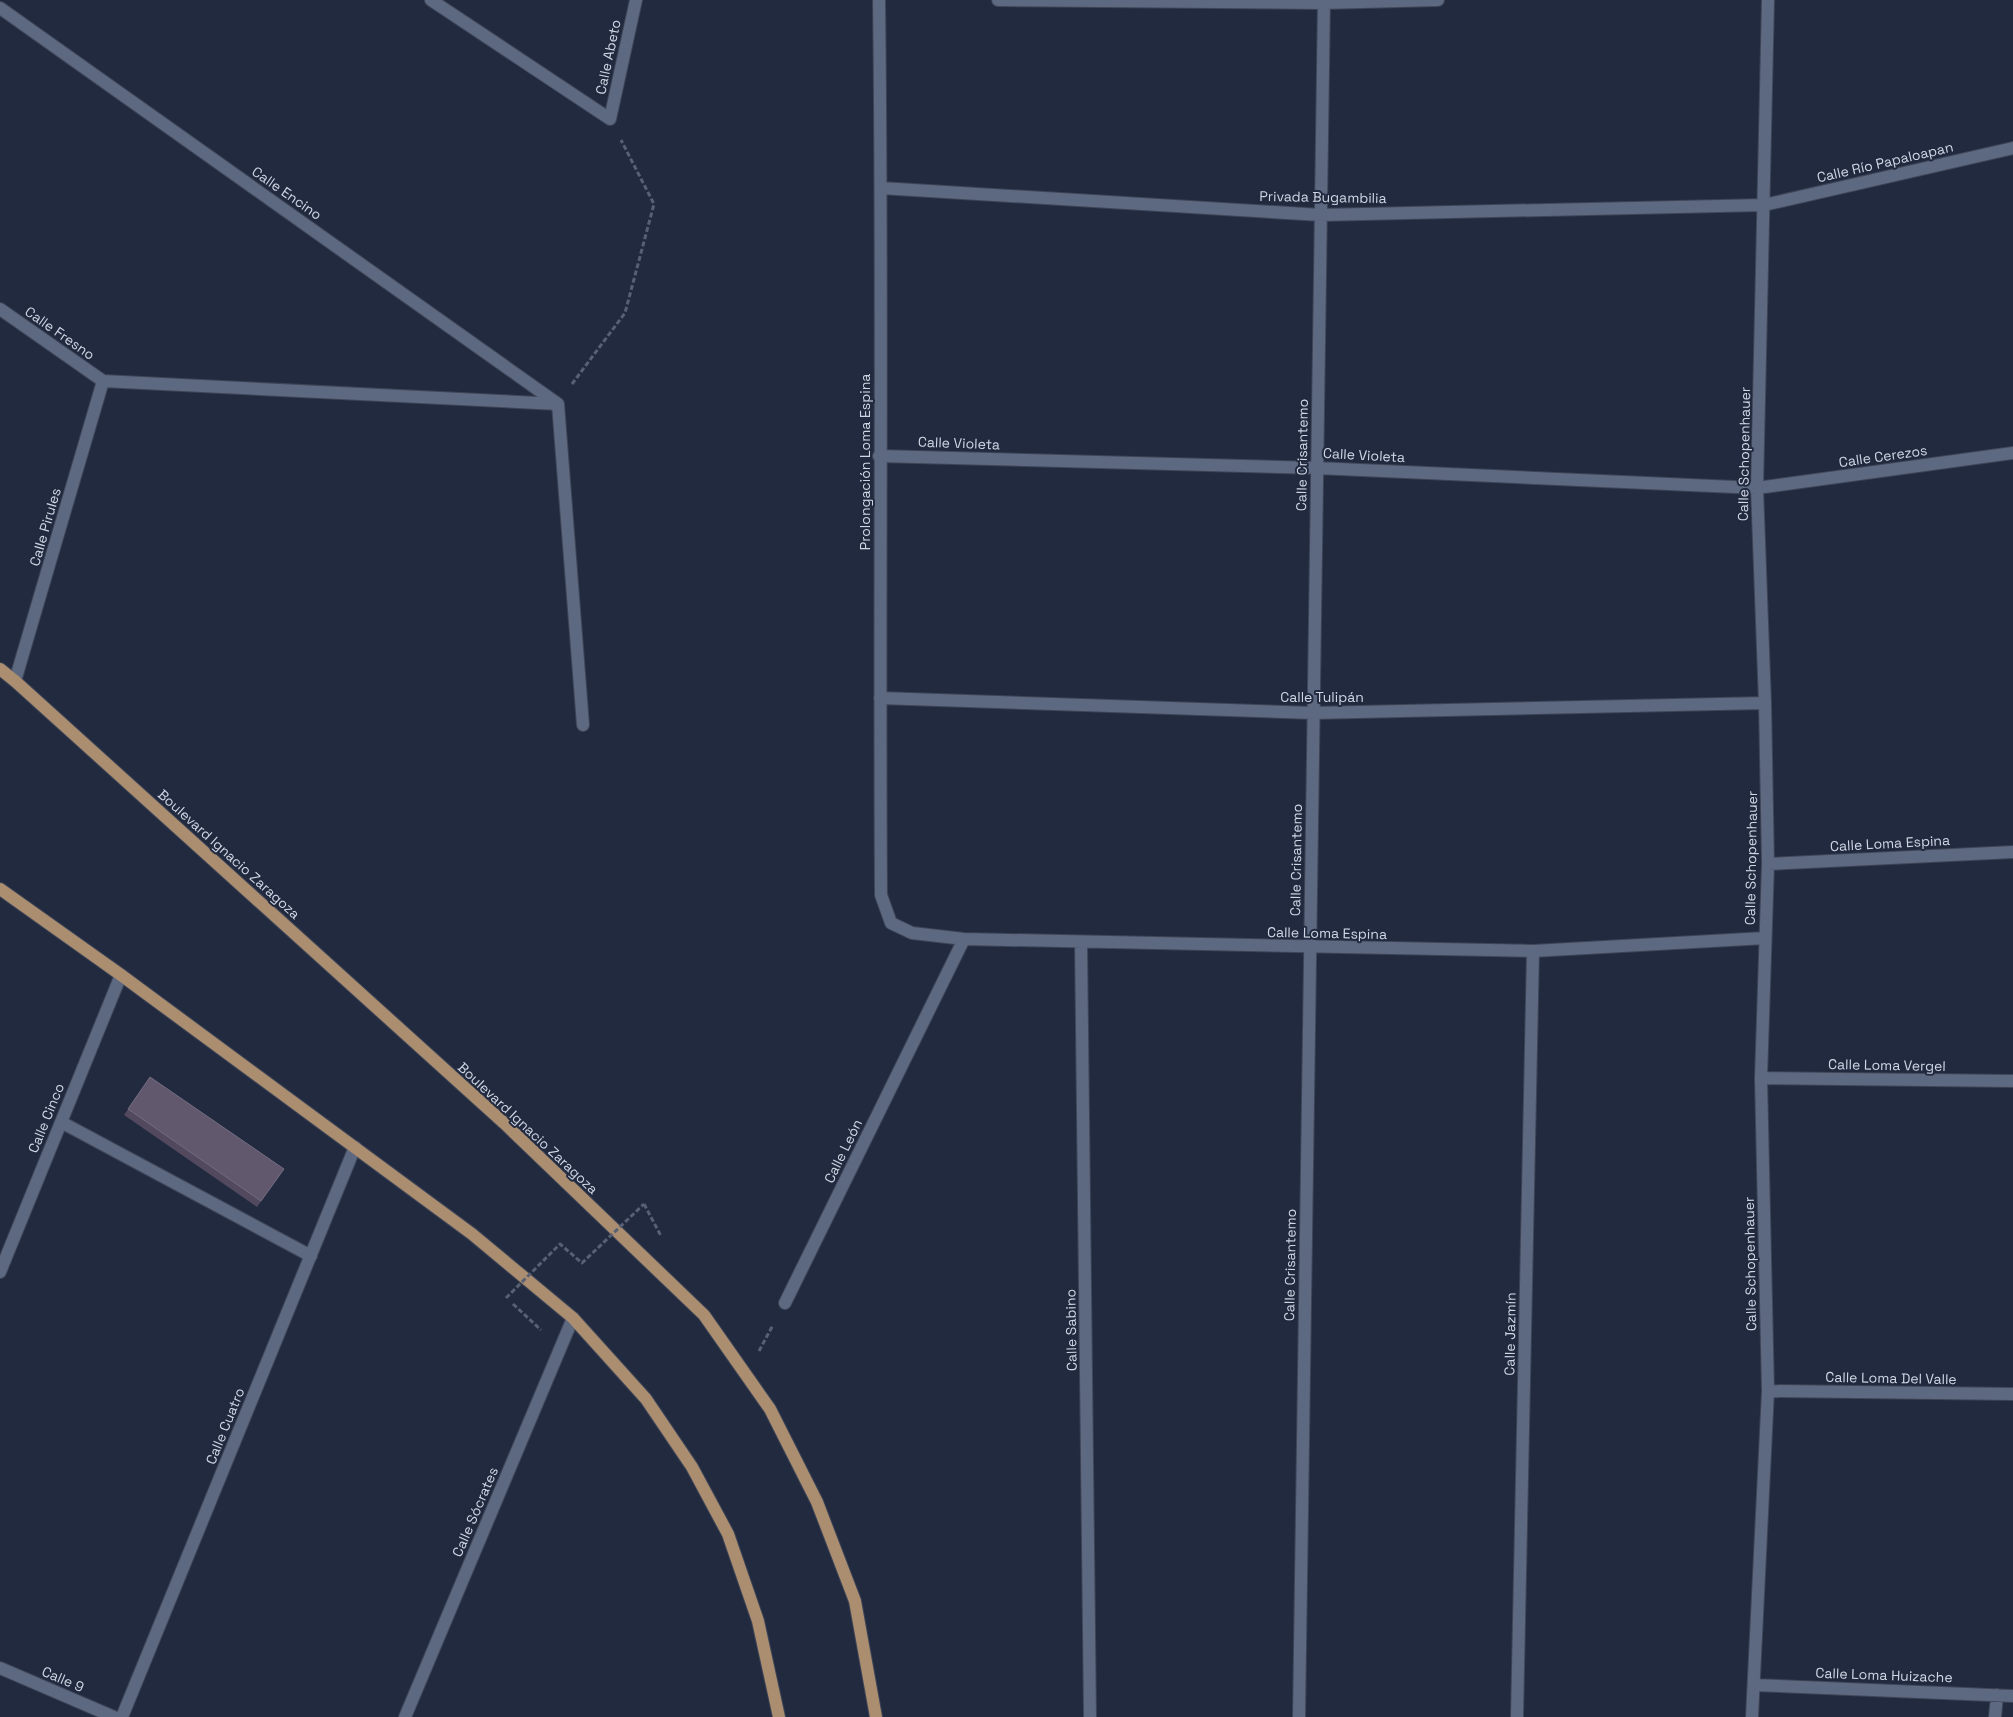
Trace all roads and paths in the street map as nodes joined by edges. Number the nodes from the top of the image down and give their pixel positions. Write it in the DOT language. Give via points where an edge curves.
graph roads {
  1 [pos="431,0"];
  2 [pos="636,0"];
  3 [pos="879,0"];
  4 [pos="998,0"];
  5 [pos="1438,0"];
  6 [pos="1768,0"];
  7 [pos="1324,2"];
  8 [pos="0,8"];
  9 [pos="610,119"];
  10 [pos="2013,148"];
  11 [pos="881,188"];
  12 [pos="1764,205"];
  13 [pos="1321,215"];
  14 [pos="0,309"];
  15 [pos="103,381"];
  16 [pos="558,404"];
  17 [pos="2013,453"];
  18 [pos="879,456"];
  19 [pos="1317,468"];
  20 [pos="1757,488"];
  21 [pos="0,669"];
  22 [pos="15,681"];
  23 [pos="880,698"];
  24 [pos="1765,702"];
  25 [pos="1313,714"];
  26 [pos="583,725"];
  27 [pos="2013,852"];
  28 [pos="1768,864"];
  29 [pos="0,889"];
  30 [pos="892,923"];
  31 [pos="1765,938"];
  32 [pos="964,939"];
  33 [pos="1081,942"];
  34 [pos="1310,947"];
  35 [pos="1533,951"];
  36 [pos="120,975"];
  37 [pos="1761,1078"];
  38 [pos="2013,1081"];
  39 [pos="61,1122"];
  40 [pos="355,1147"];
  41 [pos="644,1204"];
  42 [pos="311,1256"];
  43 [pos="0,1272"];
  44 [pos="506,1298"];
  45 [pos="785,1303"];
  46 [pos="573,1318"];
  47 [pos="747,1375"];
  48 [pos="1768,1391"];
  49 [pos="2013,1394"];
  50 [pos="0,1668"];
  51 [pos="1754,1685"];
  52 [pos="1997,1695"];
  53 [pos="2013,1696"];
  54 [pos="114,1717"];
  55 [pos="122,1717"];
  56 [pos="406,1717"];
  57 [pos="779,1717"];
  58 [pos="876,1717"];
  59 [pos="1090,1717"];
  60 [pos="1299,1717"];
  61 [pos="1517,1717"];
  62 [pos="1752,1717"];
  63 [pos="1995,1717"];
  1 -- 9 [label="street"];
  2 -- 9 [label="street, Calle Abeto"];
  3 -- 11 [label="street, Prolongación Loma Espina"];
  4 -- 7 [label="street"];
  5 -- 7 [label="street"];
  6 -- 12 [label="street, Calle Schopenhauer"];
  7 -- 13 [label="street, Calle Crisantemo"];
  8 -- 16 [label="street, Calle Encino"];
  9 -- 16 [label="path" via="654,204 625,313"];
  10 -- 12 [label="street, Calle Río Papaloapan"];
  11 -- 13 [label="street, Privada Bugambilia"];
  11 -- 18 [label="street, Prolongación Loma Espina"];
  12 -- 13 [label="street, Privada Bugambilia"];
  12 -- 20 [label="street, Calle Schopenhauer"];
  13 -- 19 [label="street, Calle Crisantemo"];
  14 -- 15 [label="street, Calle Fresno"];
  15 -- 16 [label="street"];
  15 -- 22 [label="street, Calle Pirules"];
  16 -- 26 [label="street"];
  17 -- 20 [label="street, Calle Cerezos"];
  18 -- 19 [label="street, Calle Violeta"];
  18 -- 23 [label="street, Prolongación Loma Espina"];
  19 -- 20 [label="street, Calle Violeta"];
  19 -- 25 [label="street, Calle Crisantemo"];
  20 -- 24 [label="street, Calle Schopenhauer"];
  21 -- 22 [label="main road, Boulevard Ignacio Zaragoza"];
  22 -- 47 [label="main road, Boulevard Ignacio Zaragoza" via="511,1130 704,1315"];
  23 -- 25 [label="street, Calle Tulipán"];
  23 -- 30 [label="street, Prolongación Loma Espina" via="882,895"];
  24 -- 25 [label="street, Calle Tulipán"];
  24 -- 28 [label="street, Calle Schopenhauer"];
  25 -- 34 [label="street, Calle Crisantemo"];
  27 -- 28 [label="street, Calle Loma Espina"];
  28 -- 31 [label="street, Calle Schopenhauer"];
  29 -- 36 [label="main road"];
  30 -- 32 [label="street, Calle Loma Espina" via="912,933"];
  31 -- 35 [label="street, Calle Loma Espina"];
  31 -- 37 [label="street, Calle Schopenhauer"];
  32 -- 33 [label="street, Calle Loma Espina"];
  32 -- 45 [label="street, Calle León"];
  33 -- 34 [label="street, Calle Loma Espina"];
  33 -- 59 [label="street, Calle Sabino"];
  34 -- 35 [label="street, Calle Loma Espina"];
  34 -- 60 [label="street, Calle Crisantemo"];
  35 -- 61 [label="street, Calle Jazmín"];
  36 -- 39 [label="street, Calle Cinco"];
  36 -- 40 [label="main road"];
  37 -- 38 [label="street, Calle Loma Vergel"];
  37 -- 48 [label="street, Calle Schopenhauer"];
  39 -- 42 [label="street"];
  39 -- 43 [label="street, Calle Cinco"];
  40 -- 42 [label="street, Calle Cuatro"];
  40 -- 46 [label="main road" via="472,1234"];
  41 -- 44 [label="path, bridge" via="582,1263 560,1244"];
  42 -- 55 [label="street, Calle Cuatro"];
  45 -- 47 [label="path"];
  46 -- 56 [label="street, Calle Sócrates"];
  46 -- 57 [label="main road" via="646,1399 692,1467 728,1534 758,1620"];
  47 -- 58 [label="main road, Boulevard Ignacio Zaragoza" via="770,1408 817,1502 852,1592"];
  48 -- 49 [label="street, Calle Loma Del Valle"];
  48 -- 51 [label="street, Calle Schopenhauer"];
  50 -- 54 [label="street, Calle 9"];
  51 -- 52 [label="street, Calle Loma Huizache"];
  51 -- 62 [label="street, Calle Schopenhauer"];
  52 -- 53 [label="street, Calle Loma Huizache"];
  52 -- 63 [label="street"];
}
